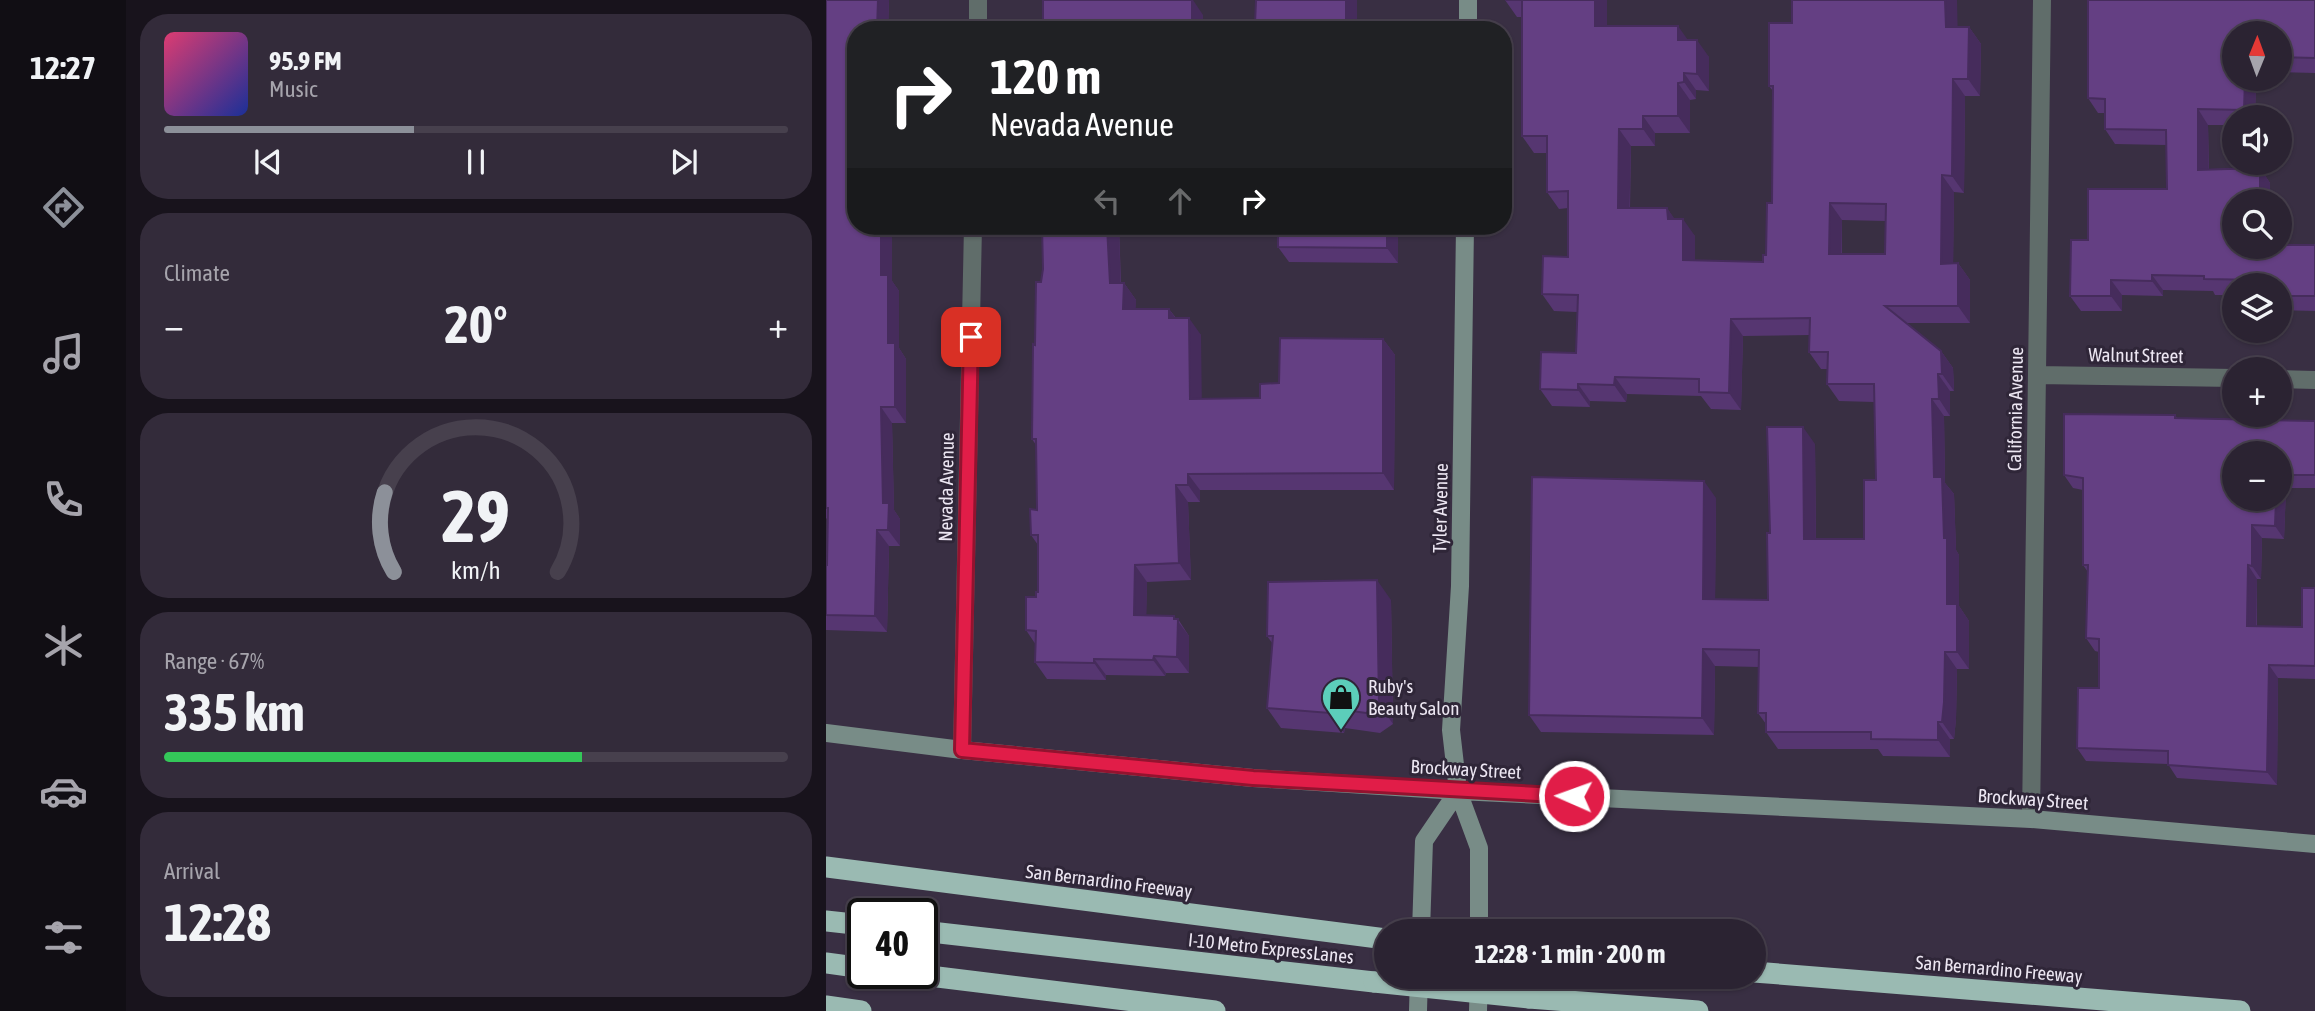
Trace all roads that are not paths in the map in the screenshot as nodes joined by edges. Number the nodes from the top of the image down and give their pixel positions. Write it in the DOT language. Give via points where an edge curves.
graph roads {
  1 [pos="978,0"];
  2 [pos="1468,0"];
  3 [pos="2042,0"];
  4 [pos="978,21"];
  5 [pos="1468,21"];
  6 [pos="973,235"];
  7 [pos="1465,235"];
  8 [pos="2037,375"];
  9 [pos="2222,378"];
  10 [pos="2292,379"];
  11 [pos="2315,380"];
  12 [pos="826,733"];
  13 [pos="962,750"];
  14 [pos="1458,790"];
  15 [pos="2031,819"];
  16 [pos="2315,844"];
  17 [pos="826,867"];
  18 [pos="1421,919"];
  19 [pos="1479,919"];
  20 [pos="826,921"];
  21 [pos="847,923"];
  22 [pos="938,934"];
  23 [pos="1374,938"];
  24 [pos="826,963"];
  25 [pos="847,966"];
  26 [pos="1766,973"];
  27 [pos="938,977"];
  28 [pos="1419,989"];
  29 [pos="1479,989"];
  30 [pos="826,1006"];
  31 [pos="860,1011"];
  32 [pos="1215,1011"];
  33 [pos="1418,1011"];
  34 [pos="1478,1011"];
  35 [pos="1698,1011"];
  36 [pos="2240,1011"];
  1 -- 4 [label="street"];
  2 -- 5 [label="street"];
  3 -- 8 [label="street, California Avenue"];
  6 -- 13 [label="street, Nevada Avenue"];
  7 -- 14 [label="street, Tyler Avenue" via="1460,586 1451,730"];
  8 -- 9 [label="street, Walnut Street"];
  8 -- 15 [label="street, California Avenue"];
  10 -- 11 [label="street"];
  12 -- 13 [label="street, Brockway Street"];
  13 -- 14 [label="street, Brockway Street" via="1253,778"];
  14 -- 15 [label="street, Brockway Street"];
  14 -- 18 [label="street" via="1424,841"];
  14 -- 19 [label="street, Tyler Avenue" via="1479,848"];
  15 -- 16 [label="street, Brockway Street"];
  17 -- 23 [label="highway, San Bernardino Freeway"];
  20 -- 21 [label="highway"];
  22 -- 35 [label="highway, I-10 Metro ExpressLanes, bridge" via="1529,998"];
  24 -- 25 [label="highway"];
  26 -- 36 [label="highway, San Bernardino Freeway"];
  27 -- 32 [label="highway"];
  28 -- 33 [label="street"];
  29 -- 34 [label="street"];
  30 -- 31 [label="highway"];
}
